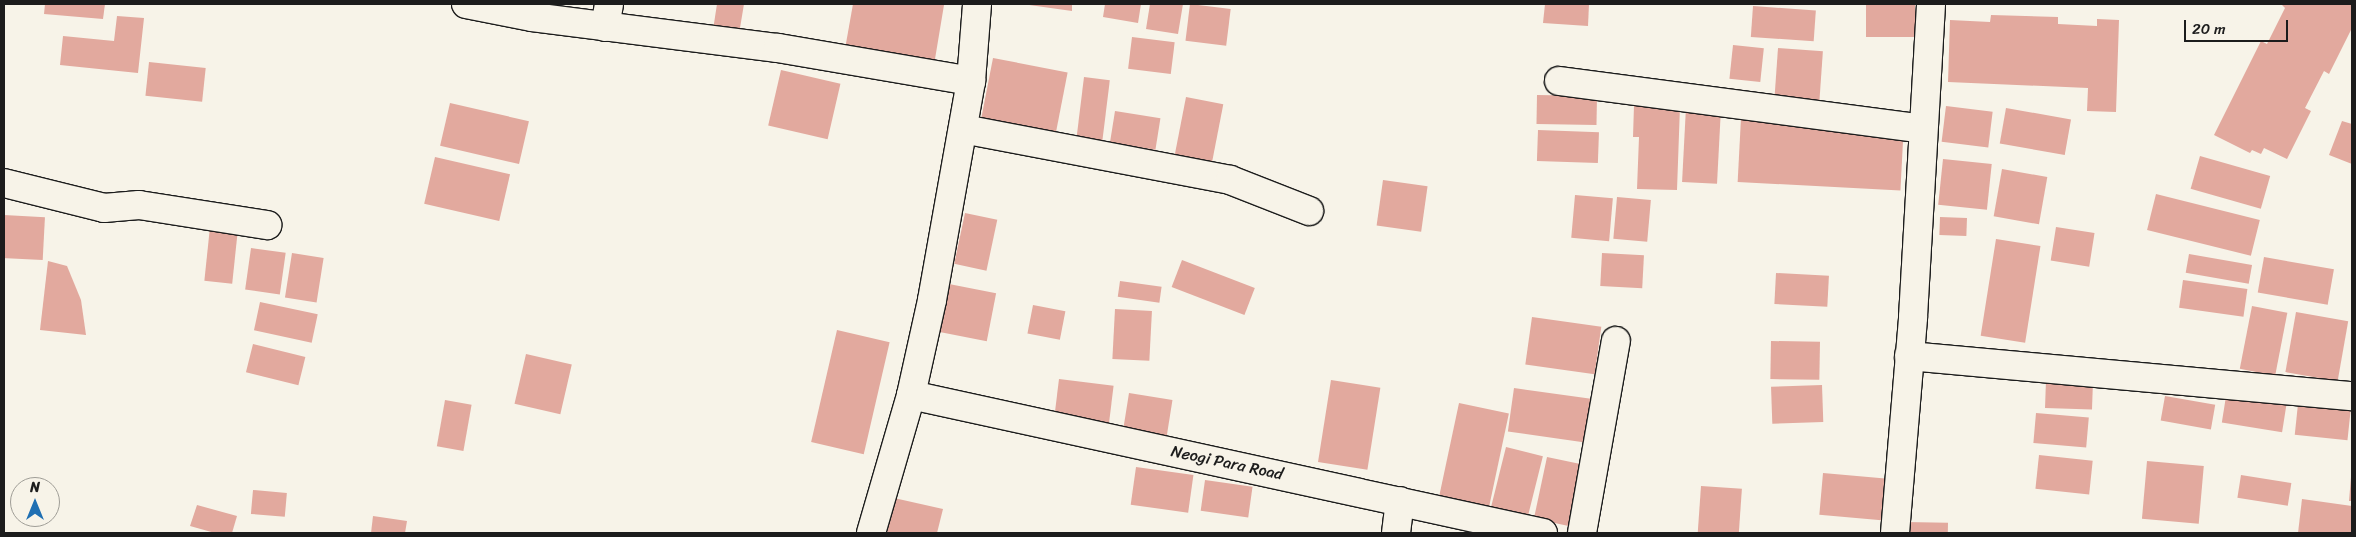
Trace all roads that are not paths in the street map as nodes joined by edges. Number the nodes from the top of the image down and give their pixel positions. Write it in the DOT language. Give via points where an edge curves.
graph roads {
  1 [pos="466,4"];
  2 [pos="977,4"];
  3 [pos="1931,4"];
  4 [pos="607,15"];
  5 [pos="971,81"];
  6 [pos="1559,81"];
  7 [pos="963,129"];
  8 [pos="1923,129"];
  9 [pos="4,183"];
  10 [pos="1309,211"];
  11 [pos="267,225"];
  12 [pos="1616,341"];
  13 [pos="1910,356"];
  14 [pos="912,395"];
  15 [pos="2352,396"];
  16 [pos="1400,501"];
  17 [pos="871,533"];
  18 [pos="1396,533"];
  19 [pos="1543,533"];
  20 [pos="1582,533"];
  21 [pos="1895,533"];
  1 -- 4 [label="street"];
  2 -- 5 [label="street"];
  3 -- 8 [label="street"];
  4 -- 5 [label="street"];
  5 -- 7 [label="street"];
  6 -- 8 [label="street"];
  7 -- 10 [label="street" via="1230,180"];
  7 -- 14 [label="street"];
  8 -- 13 [label="street"];
  9 -- 11 [label="street" via="104,208 139,205"];
  12 -- 20 [label="street"];
  13 -- 15 [label="street"];
  13 -- 21 [label="street"];
  14 -- 16 [label="street, Neogi Para Road"];
  14 -- 17 [label="street"];
  16 -- 18 [label="street"];
  16 -- 19 [label="street, Neogi Para Road"];
}
